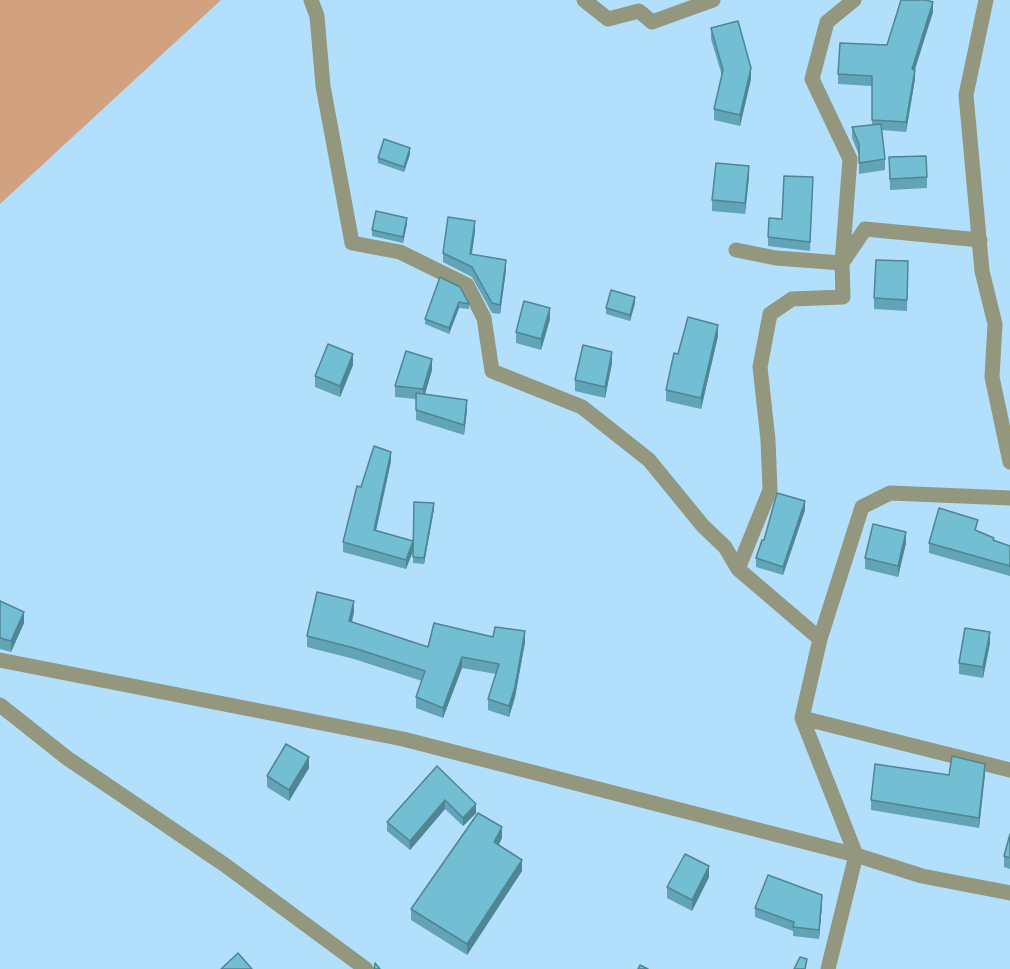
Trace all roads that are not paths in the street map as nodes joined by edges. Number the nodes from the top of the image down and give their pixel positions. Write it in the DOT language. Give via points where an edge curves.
graph roads {
  1 [pos="311,0"];
  2 [pos="584,0"];
  3 [pos="713,0"];
  4 [pos="854,0"];
  5 [pos="986,0"];
  6 [pos="980,240"];
  7 [pos="736,250"];
  8 [pos="842,263"];
  9 [pos="1010,462"];
  10 [pos="1010,498"];
  11 [pos="738,569"];
  12 [pos="820,639"];
  13 [pos="0,660"];
  14 [pos="0,705"];
  15 [pos="802,718"];
  16 [pos="1010,770"];
  17 [pos="856,855"];
  18 [pos="1010,893"];
  19 [pos="366,969"];
  20 [pos="828,969"];
  1 -- 11 [label="street" via="317,16 323,86 352,243 400,252 467,285 484,318 492,371 582,407 649,460 725,547"];
  2 -- 3 [label="street" via="608,19 639,10 652,22"];
  4 -- 8 [label="street" via="827,22 812,80 850,159"];
  5 -- 6 [label="street" via="966,95"];
  6 -- 8 [label="street" via="865,229"];
  6 -- 9 [label="street" via="982,271 994,324 992,377"];
  7 -- 8 [label="street" via="776,258"];
  8 -- 11 [label="street" via="843,297 792,299 770,314 760,367 770,490"];
  10 -- 12 [label="street" via="890,493 862,507"];
  11 -- 12 [label="street"];
  12 -- 15 [label="street"];
  13 -- 17 [label="street" via="403,739"];
  14 -- 19 [label="street" via="67,758 225,865"];
  15 -- 16 [label="street"];
  15 -- 17 [label="street"];
  17 -- 18 [label="street" via="922,876"];
  17 -- 20 [label="street"];
}
